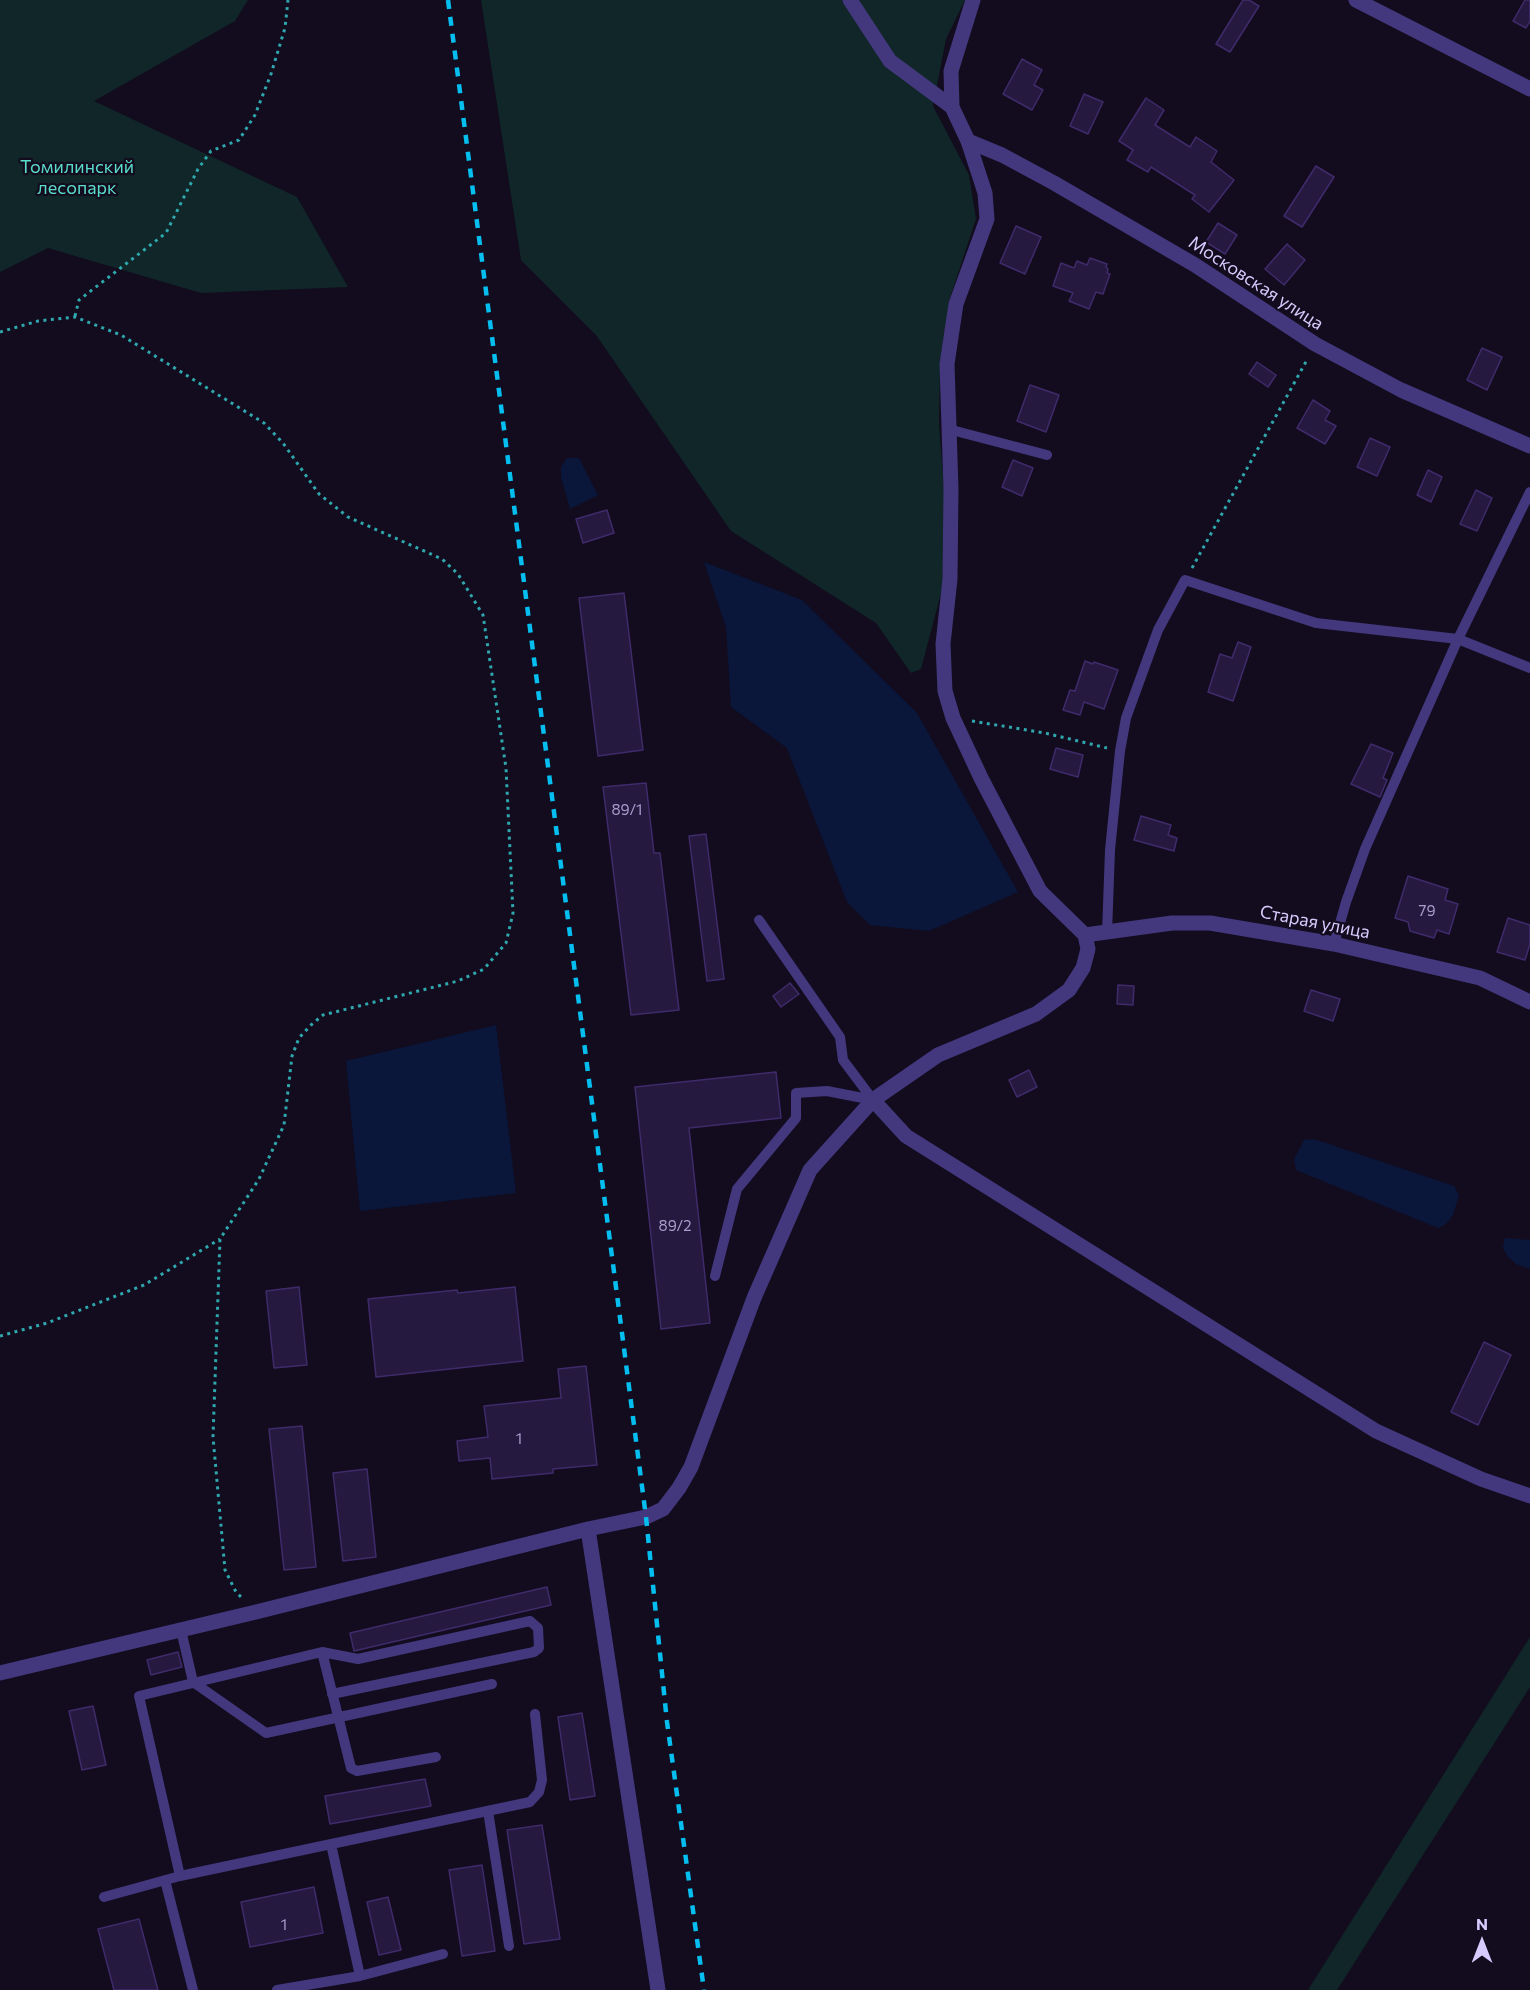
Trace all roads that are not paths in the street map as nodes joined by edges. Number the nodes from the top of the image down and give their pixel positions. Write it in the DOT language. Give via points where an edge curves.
graph roads {
  1 [pos="850,0"];
  2 [pos="973,0"];
  3 [pos="1356,0"];
  4 [pos="1530,89"];
  5 [pos="952,107"];
  6 [pos="968,141"];
  7 [pos="948,429"];
  8 [pos="1530,446"];
  9 [pos="1047,455"];
  10 [pos="1530,492"];
  11 [pos="1458,639"];
  12 [pos="1530,668"];
  13 [pos="759,920"];
  14 [pos="1107,933"];
  15 [pos="1085,935"];
  16 [pos="1334,944"];
  17 [pos="1530,1002"];
  18 [pos="873,1100"];
  19 [pos="715,1276"];
  20 [pos="1530,1496"];
  21 [pos="588,1529"];
  22 [pos="181,1630"];
  23 [pos="322,1652"];
  24 [pos="0,1673"];
  25 [pos="194,1682"];
  26 [pos="492,1684"];
  27 [pos="332,1694"];
  28 [pos="535,1713"];
  29 [pos="337,1717"];
  30 [pos="436,1756"];
  31 [pos="488,1811"];
  32 [pos="331,1844"];
  33 [pos="180,1876"];
  34 [pos="165,1880"];
  35 [pos="104,1898"];
  36 [pos="509,1946"];
  37 [pos="443,1954"];
  38 [pos="360,1976"];
  39 [pos="193,1990"];
  40 [pos="277,1990"];
  41 [pos="658,1990"];
  1 -- 5 [label="street" via="890,61"];
  2 -- 5 [label="street" via="951,71"];
  3 -- 4 [label="street"];
  5 -- 6 [label="street"];
  6 -- 7 [label="street" via="985,193 987,219 956,304 947,364"];
  6 -- 8 [label="street, Московская улица" via="1002,155 1195,265 1315,344 1401,390"];
  7 -- 9 [label="lane"];
  7 -- 15 [label="street" via="950,579 944,644 945,691 981,778 1040,891"];
  10 -- 11 [label="lane"];
  11 -- 12 [label="lane"];
  11 -- 14 [label="lane" via="1316,623 1185,580 1158,630 1126,718 1110,850"];
  11 -- 16 [label="lane" via="1365,849"];
  13 -- 18 [label="lane" via="840,1037 843,1060"];
  14 -- 15 [label="street, Старая улица"];
  14 -- 16 [label="street, Старая улица" via="1172,923 1210,923"];
  15 -- 18 [label="street" via="1089,949 1069,990 1036,1014 938,1055"];
  16 -- 17 [label="street, Старая улица" via="1480,978"];
  18 -- 19 [label="lane" via="827,1091 796,1093 796,1118 737,1189"];
  18 -- 20 [label="street" via="906,1136 1376,1431 1481,1479"];
  18 -- 21 [label="street" via="810,1170 754,1298 691,1467 679,1488 663,1509 646,1517"];
  21 -- 22 [label="street"];
  21 -- 41 [label="street"];
  22 -- 24 [label="street"];
  22 -- 25 [label="lane"];
  23 -- 25 [label="lane"];
  23 -- 27 [label="lane"];
  23 -- 27 [label="lane" via="358,1659 530,1621 538,1628 539,1648 534,1652"];
  25 -- 29 [label="lane" via="266,1733"];
  25 -- 33 [label="lane" via="139,1696"];
  26 -- 29 [label="lane"];
  27 -- 29 [label="lane"];
  28 -- 31 [label="lane" via="542,1780 539,1792 530,1802"];
  29 -- 30 [label="lane" via="348,1760 357,1771"];
  31 -- 32 [label="lane"];
  31 -- 36 [label="lane"];
  32 -- 33 [label="lane"];
  32 -- 38 [label="lane"];
  33 -- 34 [label="lane"];
  34 -- 35 [label="lane"];
  34 -- 39 [label="lane"];
  37 -- 38 [label="lane"];
  38 -- 40 [label="lane"];
}
